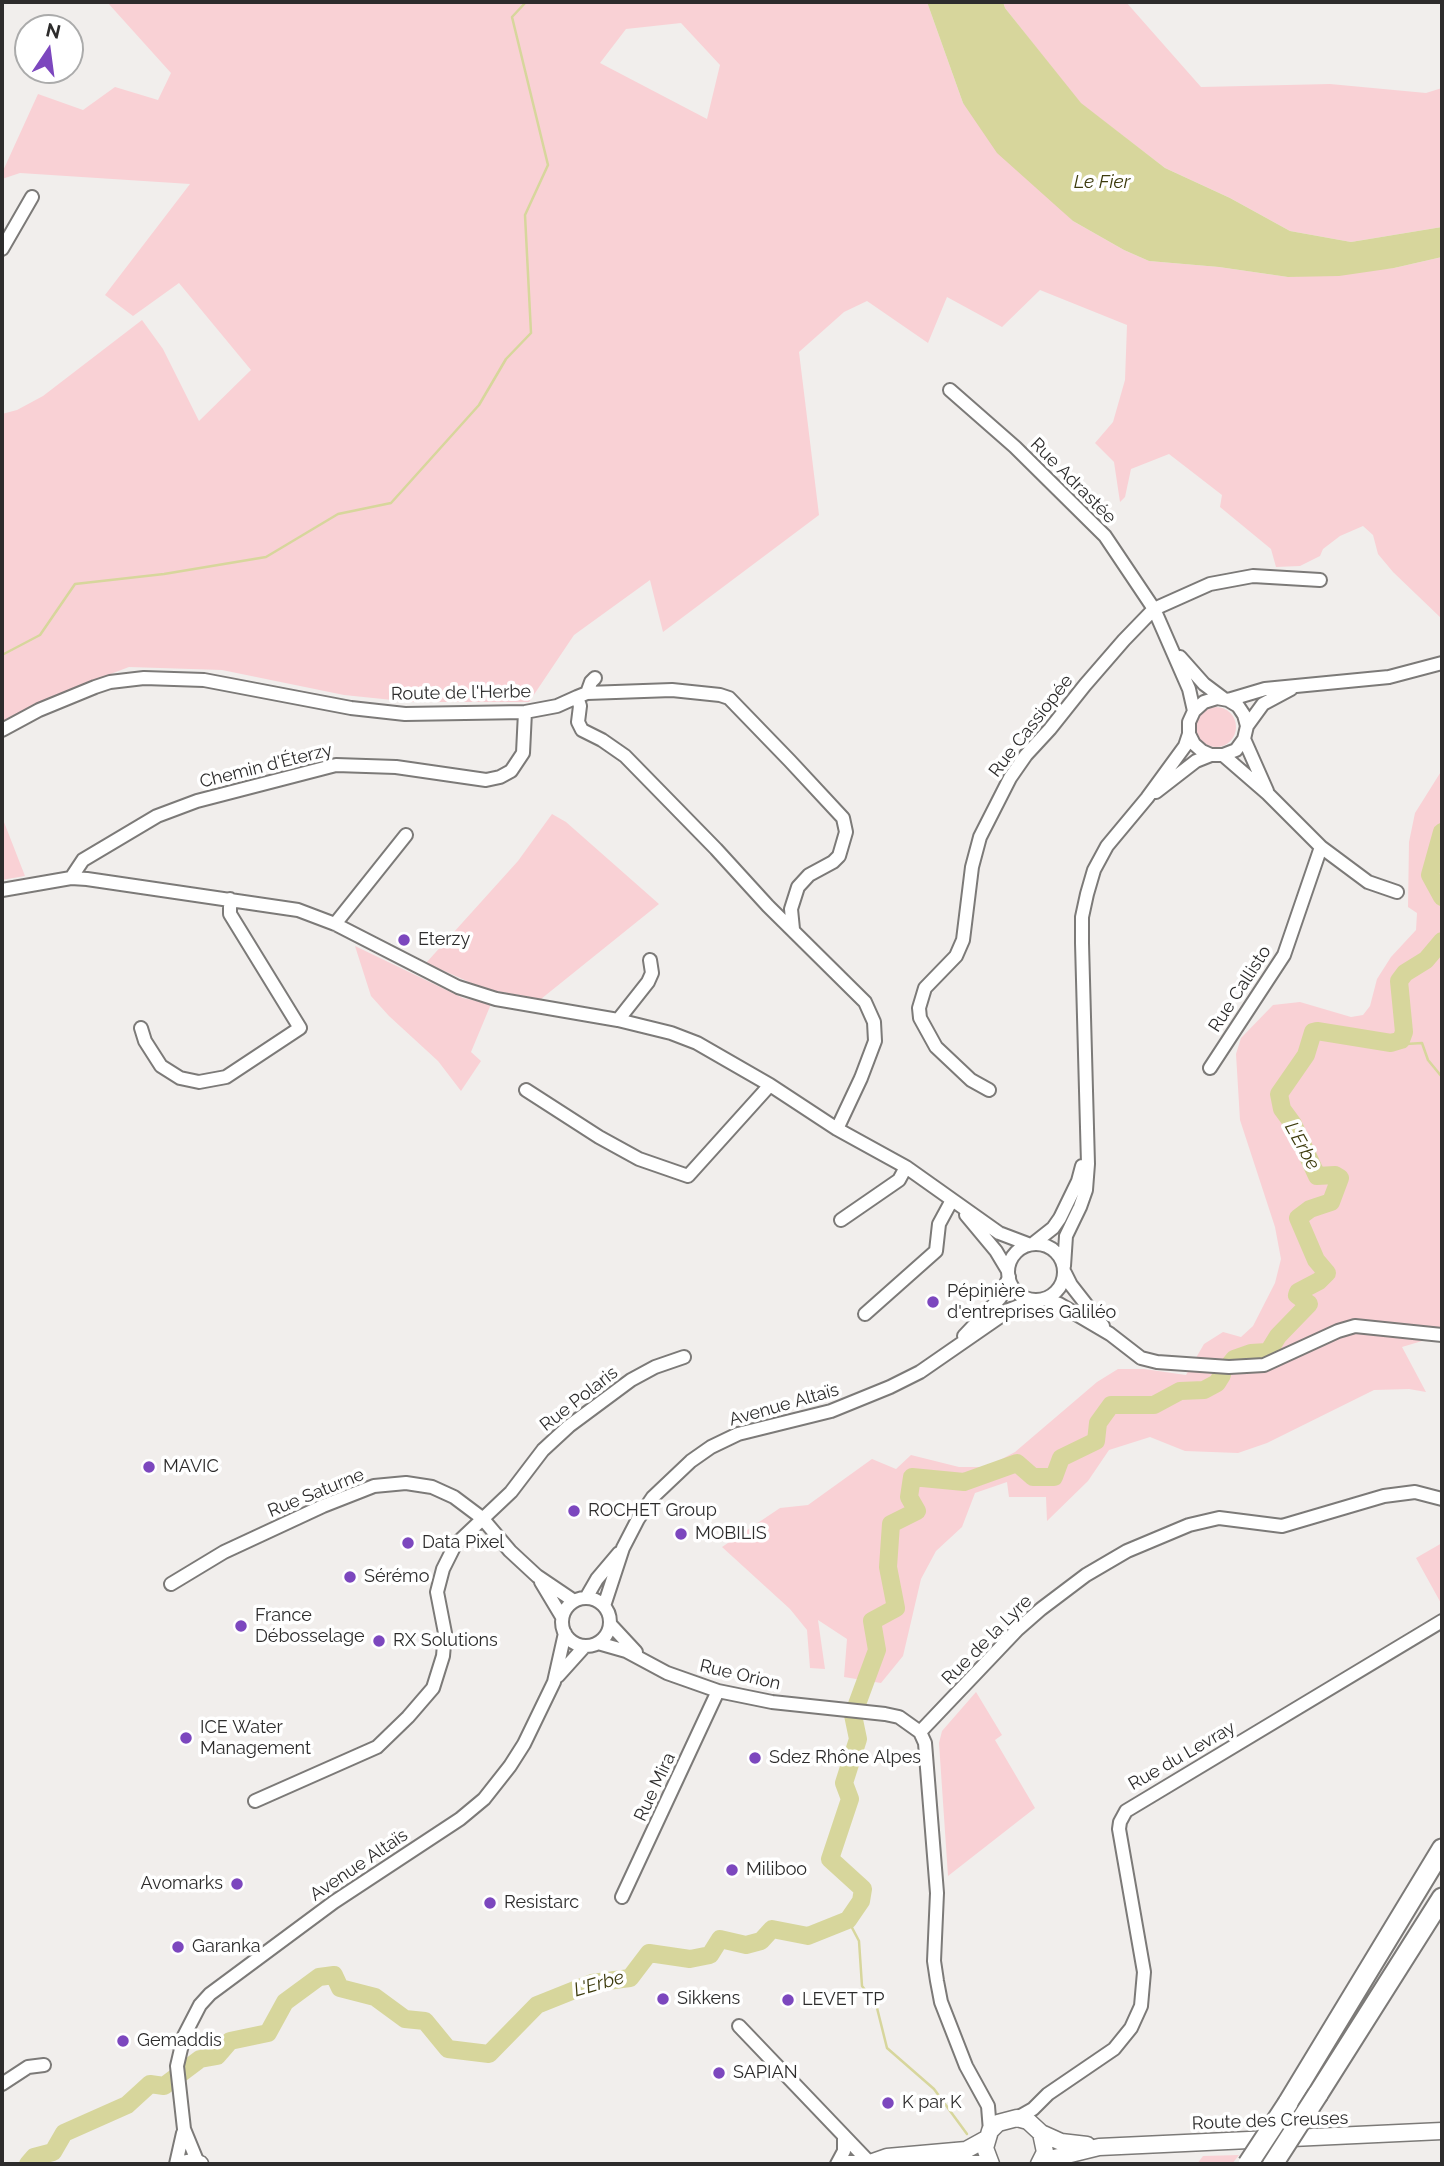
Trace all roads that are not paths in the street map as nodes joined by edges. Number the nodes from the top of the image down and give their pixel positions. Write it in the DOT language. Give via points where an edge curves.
graph roads {
  1 [pos="32,197"];
  2 [pos="2,249"];
  3 [pos="950,390"];
  4 [pos="1320,580"];
  5 [pos="1154,609"];
  6 [pos="1172,649"];
  7 [pos="1442,663"];
  8 [pos="595,678"];
  9 [pos="1295,687"];
  10 [pos="582,695"];
  11 [pos="1226,699"];
  12 [pos="1194,710"];
  13 [pos="525,712"];
  14 [pos="2,730"];
  15 [pos="1245,732"];
  16 [pos="1189,734"];
  17 [pos="1217,755"];
  18 [pos="1268,794"];
  19 [pos="1147,798"];
  20 [pos="406,835"];
  21 [pos="1321,847"];
  22 [pos="71,878"];
  23 [pos="2,890"];
  24 [pos="1397,892"];
  25 [pos="230,899"];
  26 [pos="768,906"];
  27 [pos="791,909"];
  28 [pos="335,924"];
  29 [pos="793,929"];
  30 [pos="650,960"];
  31 [pos="618,1020"];
  32 [pos="141,1028"];
  33 [pos="1210,1068"];
  34 [pos="770,1085"];
  35 [pos="526,1090"];
  36 [pos="989,1090"];
  37 [pos="837,1129"];
  38 [pos="1087,1145"];
  39 [pos="906,1167"];
  40 [pos="956,1203"];
  41 [pos="841,1220"];
  42 [pos="1031,1244"];
  43 [pos="1065,1270"];
  44 [pos="1008,1274"];
  45 [pos="1039,1299"];
  46 [pos="865,1314"];
  47 [pos="1110,1334"];
  48 [pos="1442,1335"];
  49 [pos="950,1352"];
  50 [pos="684,1357"];
  51 [pos="1442,1499"];
  52 [pos="482,1518"];
  53 [pos="623,1548"];
  54 [pos="537,1576"];
  55 [pos="171,1584"];
  56 [pos="580,1600"];
  57 [pos="604,1606"];
  58 [pos="562,1617"];
  59 [pos="1442,1620"];
  60 [pos="610,1624"];
  61 [pos="565,1633"];
  62 [pos="591,1644"];
  63 [pos="644,1660"];
  64 [pos="554,1682"];
  65 [pos="718,1691"];
  66 [pos="920,1732"];
  67 [pos="255,1801"];
  68 [pos="1442,1849"];
  69 [pos="622,1897"];
  70 [pos="1442,1898"];
  71 [pos="739,2026"];
  72 [pos="44,2065"];
  73 [pos="2,2084"];
  74 [pos="1041,2103"];
  75 [pos="988,2106"];
  76 [pos="1012,2118"];
  77 [pos="184,2129"];
  78 [pos="1039,2130"];
  79 [pos="1442,2131"];
  80 [pos="988,2135"];
  81 [pos="844,2136"];
  82 [pos="1100,2147"];
  83 [pos="1040,2163"];
  84 [pos="189,2164"];
  85 [pos="837,2164"];
  86 [pos="847,2164"];
  87 [pos="875,2164"];
  88 [pos="906,2164"];
  89 [pos="981,2164"];
  90 [pos="991,2164"];
  91 [pos="1248,2164"];
  92 [pos="1273,2164"];
  1 -- 2 [label="street"];
  3 -- 5 [label="street, Rue Adrastée" via="1105,536"];
  4 -- 5 [label="street" via="1253,576 1210,584"];
  5 -- 6 [label="street, Rue Adrastée"];
  5 -- 36 [label="street, Rue Cassiopée" via="1026,755 1000,794 972,867 963,940 956,956 920,997 920,1018 936,1047 971,1080"];
  6 -- 11 [label="street, Rue Adrastée" via="1204,684"];
  6 -- 12 [label="street, Rue Adrastée"];
  7 -- 9 [label="street" via="1389,677"];
  8 -- 10 [label="street"];
  9 -- 11 [label="street"];
  9 -- 15 [label="street" via="1263,704"];
  10 -- 13 [label="street, Route de l'Herbe"];
  10 -- 26 [label="street" via="578,722 582,730 625,756"];
  10 -- 27 [label="street, Route de l'Herbe" via="672,690 729,698 843,818 846,832 839,856 803,880"];
  11 -- 12 [label="street" via="1204,702"];
  11 -- 15 [label="street" via="1244,715"];
  12 -- 16 [label="street"];
  13 -- 14 [label="street, Route de l'Herbe" via="405,713 351,708 204,680 144,678 95,687"];
  13 -- 22 [label="street, Chemin d'Éterzy" via="523,753 511,772 500,777 486,780 396,767 336,765 157,816 83,860"];
  15 -- 17 [label="street" via="1236,750"];
  15 -- 18 [label="street"];
  16 -- 17 [label="street" via="1202,751"];
  16 -- 19 [label="street"];
  17 -- 18 [label="street"];
  17 -- 19 [label="street" via="1196,761"];
  18 -- 21 [label="street"];
  19 -- 38 [label="street" via="1107,846 1094,870 1082,917"];
  20 -- 28 [label="street"];
  21 -- 24 [label="street" via="1368,882"];
  21 -- 33 [label="street, Rue Callisto" via="1284,955"];
  22 -- 23 [label="street"];
  22 -- 25 [label="street"];
  25 -- 28 [label="street" via="298,909"];
  25 -- 32 [label="street" via="230,914 300,1028 226,1077 199,1082 180,1078 161,1066"];
  26 -- 27 [label="street"];
  26 -- 29 [label="street"];
  27 -- 29 [label="street"];
  28 -- 31 [label="street" via="458,987 496,999"];
  29 -- 37 [label="street" via="865,1002 876,1031"];
  30 -- 31 [label="street" via="649,982"];
  31 -- 34 [label="street" via="697,1043"];
  34 -- 35 [label="street" via="688,1176 639,1159"];
  34 -- 37 [label="street"];
  37 -- 39 [label="street"];
  38 -- 42 [label="street" via="1078,1181 1060,1218"];
  38 -- 43 [label="street" via="1086,1190 1066,1237"];
  39 -- 40 [label="street"];
  39 -- 41 [label="street" via="899,1180"];
  40 -- 42 [label="street" via="999,1233"];
  40 -- 44 [label="street" via="996,1251"];
  40 -- 46 [label="street" via="939,1224 936,1251"];
  42 -- 43 [label="street" via="1054,1249"];
  42 -- 44 [label="street" via="1014,1254"];
  43 -- 45 [label="street" via="1059,1289"];
  43 -- 47 [label="street" via="1071,1285"];
  44 -- 45 [label="street" via="1018,1293"];
  44 -- 49 [label="street, Avenue Altaïs" via="1000,1298"];
  45 -- 47 [label="street" via="1059,1304"];
  45 -- 49 [label="street, Avenue Altaïs" via="1011,1309"];
  47 -- 48 [label="street" via="1141,1358 1229,1367 1264,1365 1355,1326"];
  49 -- 53 [label="street, Avenue Altaïs" via="920,1372 860,1400 738,1434 711,1447 653,1497"];
  50 -- 52 [label="street, Rue Polaris" via="631,1380 569,1426"];
  51 -- 66 [label="street, Rue de la Lyre" via="1415,1492 1384,1496 1282,1526 1219,1518 1189,1525 1128,1551 1086,1575 1017,1630"];
  52 -- 54 [label="street, Rue Saturne"];
  52 -- 55 [label="street, Rue Saturne" via="432,1487 405,1483 374,1486 223,1552"];
  52 -- 67 [label="street, Rue Polaris" via="455,1545 443,1569 438,1592 445,1633 433,1688 377,1747"];
  53 -- 56 [label="street, Avenue Altaïs"];
  53 -- 57 [label="street, Avenue Altaïs"];
  54 -- 56 [label="street, Rue Saturne"];
  54 -- 58 [label="street, Rue Saturne"];
  56 -- 57 [label="street" via="594,1599"];
  56 -- 58 [label="street" via="565,1609"];
  57 -- 60 [label="street"];
  58 -- 61 [label="street"];
  59 -- 74 [label="street, Rue du Levray" via="1126,1811 1119,1829 1144,1972 1141,2006 1114,2049"];
  60 -- 62 [label="street" via="604,1637"];
  60 -- 63 [label="street, Rue Orion"];
  61 -- 62 [label="street" via="570,1640"];
  61 -- 64 [label="street, Avenue Altaïs"];
  62 -- 63 [label="street, Rue Orion" via="614,1646"];
  62 -- 64 [label="street, Avenue Altaïs"];
  63 -- 65 [label="street, Rue Orion"];
  64 -- 77 [label="street, Avenue Altaïs" via="510,1766 484,1799 211,1994 191,2019 179,2054"];
  65 -- 66 [label="street, Rue Orion" via="899,1717"];
  65 -- 69 [label="street, Rue Mira"];
  66 -- 75 [label="street" via="925,1743 937,1893 937,1980 966,2066"];
  68 -- 91 [label="highway, bridge"];
  70 -- 92 [label="highway, bridge"];
  71 -- 81 [label="street"];
  72 -- 73 [label="street" via="28,2067"];
  74 -- 76 [label="street, Rue du Levray"];
  74 -- 78 [label="street"];
  75 -- 76 [label="street"];
  75 -- 80 [label="street"];
  76 -- 78 [label="main road, Route des Creuses" via="1028,2121"];
  76 -- 80 [label="main road" via="998,2123"];
  77 -- 84 [label="street"];
  77 -- 84 [label="street"];
  78 -- 82 [label="main road, Route des Creuses" via="1061,2142"];
  78 -- 83 [label="main road" via="1044,2142"];
  79 -- 82 [label="main road, Route des Creuses"];
  80 -- 87 [label="main road" via="966,2150 887,2157"];
  80 -- 90 [label="main road" via="985,2148"];
  81 -- 85 [label="street" via="844,2151"];
  81 -- 87 [label="street"];
  82 -- 83 [label="main road, Route des Creuses"];
  86 -- 87 [label="main road"];
  88 -- 89 [label="main road"];
}
